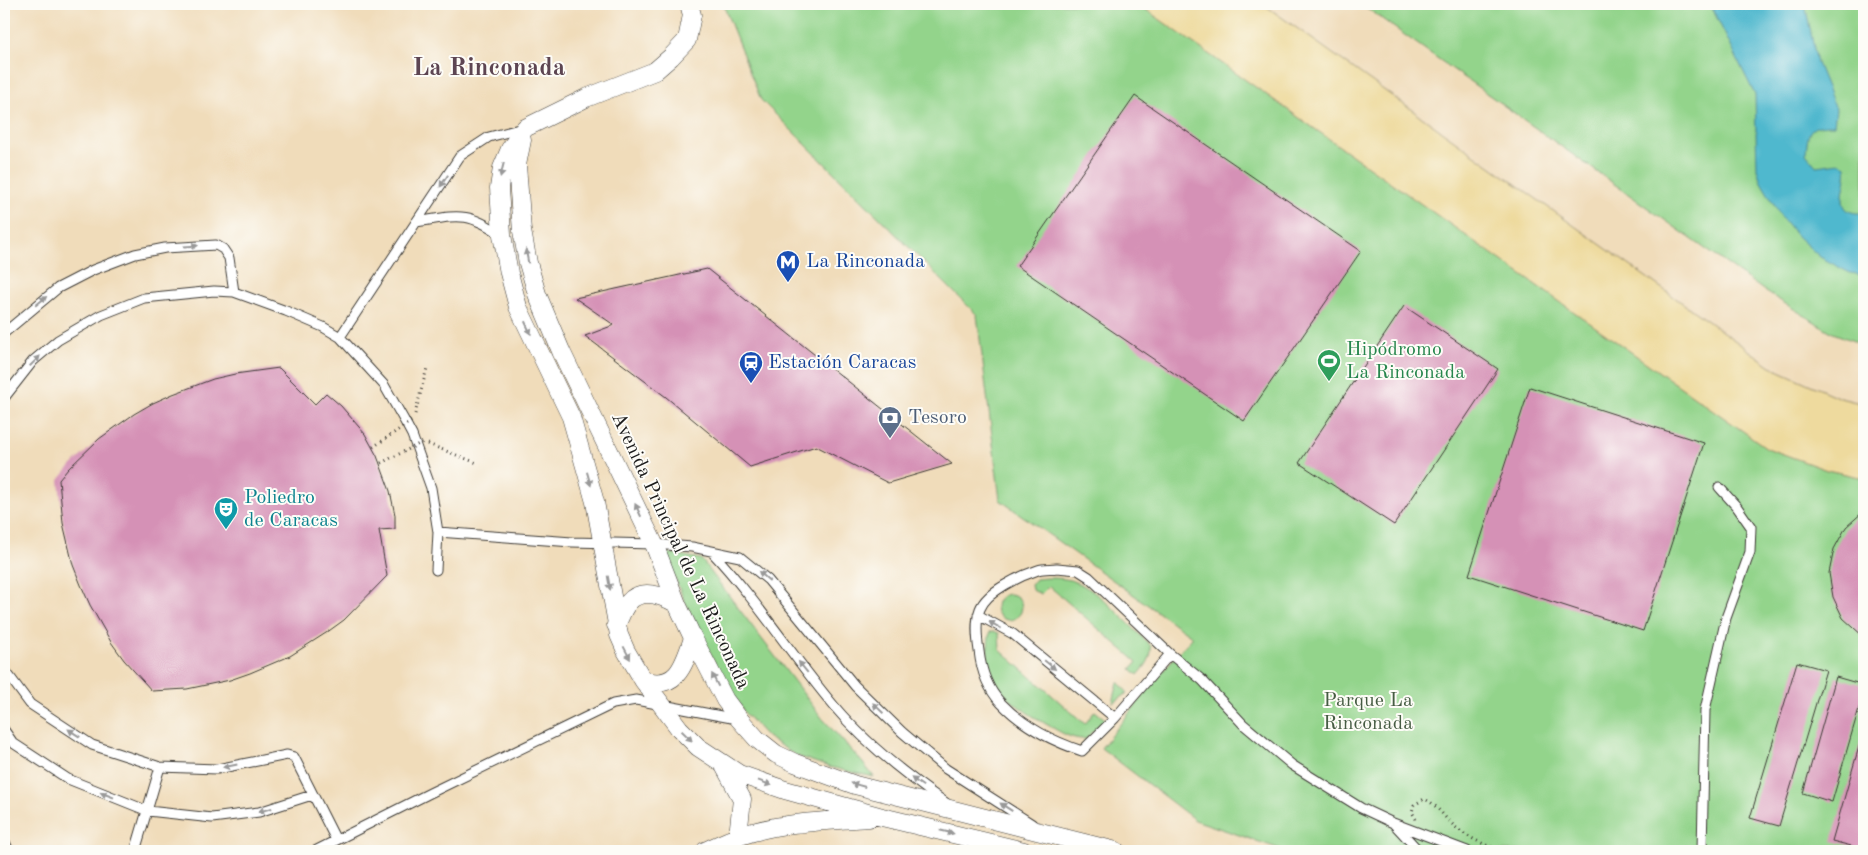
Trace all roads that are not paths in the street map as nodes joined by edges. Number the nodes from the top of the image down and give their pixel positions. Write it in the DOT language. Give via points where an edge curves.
graph roads {
  1 [pos="688,4"];
  2 [pos="525,128"];
  3 [pos="416,222"];
  4 [pos="502,235"];
  5 [pos="234,292"];
  6 [pos="4,333"];
  7 [pos="340,337"];
  8 [pos="4,398"];
  9 [pos="1719,487"];
  10 [pos="438,532"];
  11 [pos="602,542"];
  12 [pos="654,544"];
  13 [pos="712,551"];
  14 [pos="436,570"];
  15 [pos="677,604"];
  16 [pos="978,615"];
  17 [pos="616,625"];
  18 [pos="693,638"];
  19 [pos="1170,654"];
  20 [pos="4,669"];
  21 [pos="643,680"];
  22 [pos="659,704"];
  23 [pos="1115,718"];
  24 [pos="740,720"];
  25 [pos="4,730"];
  26 [pos="721,762"];
  27 [pos="160,767"];
  28 [pos="312,795"];
  29 [pos="957,810"];
  30 [pos="148,811"];
  31 [pos="882,817"];
  32 [pos="1394,823"];
  33 [pos="1047,834"];
  34 [pos="738,836"];
  35 [pos="4,840"];
  36 [pos="336,840"];
  37 [pos="136,848"];
  38 [pos="9,851"];
  39 [pos="315,851"];
  40 [pos="704,851"];
  41 [pos="1024,851"];
  42 [pos="1116,851"];
  43 [pos="1418,851"];
  44 [pos="1467,851"];
  45 [pos="1702,851"];
  1 -- 2 [label="street" via="692,15 688,40 655,71 586,98"];
  2 -- 3 [label="lane, one-way" via="489,137 460,156"];
  2 -- 4 [label="street, one-way" via="510,149 502,168 499,188"];
  12 -- 2 [label="street, Avenida Principal de La Rinconada, one-way" via="561,351 535,286 522,231 517,166"];
  3 -- 4 [label="lane" via="459,215 484,223"];
  3 -- 7 [label="lane"];
  4 -- 11 [label="street, one-way" via="518,307 571,417 595,502"];
  6 -- 5 [label="lane, one-way" via="58,288 127,257 165,248 216,245 223,249 229,258"];
  5 -- 7 [label="lane" via="323,327"];
  8 -- 5 [label="lane, one-way" via="33,360 58,340 101,315 144,298"];
  7 -- 10 [label="lane" via="384,384 412,435 431,488"];
  9 -- 45 [label="lane" via="1751,528 1750,552 1726,618 1705,710"];
  10 -- 11 [label="lane"];
  10 -- 14 [label="lane"];
  11 -- 12 [label="lane"];
  11 -- 17 [label="street, one-way"];
  12 -- 13 [label="lane"];
  12 -- 15 [label="street, Avenida Principal de La Rinconada"];
  29 -- 13 [label="lane, one-way" via="911,779 835,708"];
  33 -- 13 [label="lane, one-way" via="939,763 902,732 855,686 768,580 740,557"];
  15 -- 17 [label="street" via="662,596 638,596 628,602"];
  15 -- 18 [label="street, Avenida Principal de La Rinconada"];
  16 -- 19 [label="lane" via="981,607 1001,586 1039,569 1078,570"];
  16 -- 23 [label="lane" via="1013,634"];
  16 -- 23 [label="lane" via="978,648 986,678 1001,703 1020,719 1059,743 1082,751"];
  17 -- 21 [label="street, one-way"];
  18 -- 21 [label="street" via="677,674 667,682"];
  24 -- 18 [label="street, Avenida Principal de La Rinconada, one-way" via="725,700"];
  19 -- 23 [label="lane"];
  19 -- 32 [label="lane" via="1202,680 1243,724 1292,765 1361,808"];
  27 -- 20 [label="lane, one-way" via="92,745 30,704"];
  21 -- 22 [label="street"];
  22 -- 24 [label="lane"];
  22 -- 26 [label="street, one-way" via="698,747"];
  22 -- 36 [label="lane" via="636,700 614,704"];
  29 -- 24 [label="street, Avenida Principal de La Rinconada, one-way" via="855,785 795,763 776,754"];
  30 -- 25 [label="lane, one-way" via="68,780 13,743"];
  26 -- 31 [label="street, one-way" via="739,774 785,790"];
  26 -- 34 [label="street" via="742,799"];
  28 -- 27 [label="lane, one-way" via="299,764 294,757 287,755 218,769"];
  27 -- 30 [label="lane"];
  28 -- 30 [label="lane, one-way" via="259,812 212,818"];
  28 -- 36 [label="lane"];
  29 -- 33 [label="street, Avenida Principal de La Rinconada"];
  30 -- 37 [label="lane"];
  31 -- 34 [label="street" via="810,822"];
  31 -- 41 [label="street, one-way"];
  32 -- 43 [label="lane"];
  32 -- 44 [label="lane"];
  33 -- 42 [label="street, Avenida Principal de La Rinconada"];
  34 -- 40 [label="street"];
  35 -- 38 [label="lane"];
  36 -- 39 [label="lane"];
}
